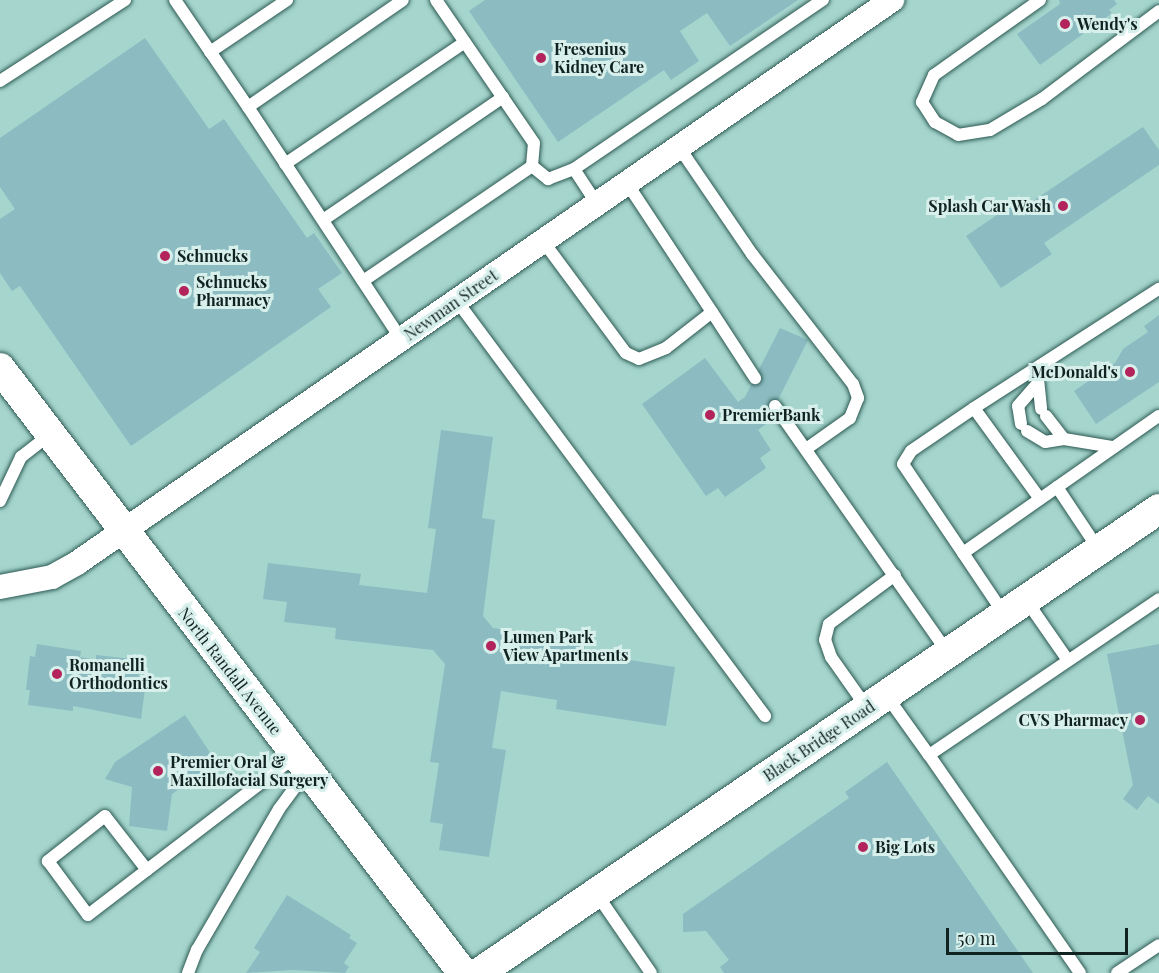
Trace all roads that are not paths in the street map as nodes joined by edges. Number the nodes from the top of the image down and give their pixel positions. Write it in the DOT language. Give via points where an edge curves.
graph roads {
  1 [pos="124,0"];
  2 [pos="175,0"];
  3 [pos="287,0"];
  4 [pos="403,0"];
  5 [pos="436,0"];
  6 [pos="823,0"];
  7 [pos="892,0"];
  8 [pos="1040,0"];
  9 [pos="1157,0"];
  10 [pos="1159,6"];
  11 [pos="1159,11"];
  12 [pos="465,42"];
  13 [pos="210,52"];
  14 [pos="0,81"];
  15 [pos="503,98"];
  16 [pos="248,107"];
  17 [pos="679,147"];
  18 [pos="285,164"];
  19 [pos="532,165"];
  20 [pos="574,169"];
  21 [pos="627,183"];
  22 [pos="597,204"];
  23 [pos="323,220"];
  24 [pos="543,241"];
  25 [pos="363,281"];
  26 [pos="1159,289"];
  27 [pos="457,301"];
  28 [pos="712,312"];
  29 [pos="401,339"];
  30 [pos="1038,366"];
  31 [pos="0,368"];
  32 [pos="755,378"];
  33 [pos="1038,383"];
  34 [pos="775,406"];
  35 [pos="974,408"];
  36 [pos="1159,416"];
  37 [pos="50,435"];
  38 [pos="1064,439"];
  39 [pos="1113,447"];
  40 [pos="806,449"];
  41 [pos="1057,487"];
  42 [pos="1040,499"];
  43 [pos="0,501"];
  44 [pos="1159,509"];
  45 [pos="123,532"];
  46 [pos="1099,549"];
  47 [pos="963,553"];
  48 [pos="895,575"];
  49 [pos="0,586"];
  50 [pos="1159,599"];
  51 [pos="1015,607"];
  52 [pos="948,653"];
  53 [pos="1067,660"];
  54 [pos="877,701"];
  55 [pos="765,716"];
  56 [pos="929,754"];
  57 [pos="302,764"];
  58 [pos="147,870"];
  59 [pos="596,893"];
  60 [pos="1159,945"];
  61 [pos="188,973"];
  62 [pos="463,973"];
  63 [pos="479,973"];
  64 [pos="651,973"];
  65 [pos="1080,973"];
  66 [pos="1117,973"];
  1 -- 14 [label="lane"];
  2 -- 13 [label="lane"];
  3 -- 13 [label="lane"];
  4 -- 16 [label="lane"];
  5 -- 12 [label="lane"];
  6 -- 20 [label="lane"];
  7 -- 17 [label="street, Newman Street"];
  8 -- 11 [label="lane" via="934,75 922,102 935,123 958,135 990,130 1042,99"];
  9 -- 10 [label="lane"];
  12 -- 15 [label="lane"];
  12 -- 18 [label="lane"];
  13 -- 16 [label="lane"];
  15 -- 19 [label="lane" via="534,143"];
  15 -- 23 [label="lane"];
  16 -- 18 [label="lane"];
  17 -- 21 [label="street, Newman Street"];
  17 -- 40 [label="lane" via="752,254 853,384 858,399 850,418"];
  18 -- 23 [label="lane"];
  19 -- 20 [label="lane" via="538,175 548,179"];
  19 -- 25 [label="lane"];
  20 -- 22 [label="lane"];
  21 -- 22 [label="street, Newman Street"];
  21 -- 28 [label="lane"];
  22 -- 24 [label="street, Newman Street"];
  23 -- 25 [label="lane"];
  24 -- 27 [label="street, Newman Street"];
  24 -- 28 [label="lane" via="626,353 639,359 666,348"];
  25 -- 29 [label="lane"];
  26 -- 30 [label="lane"];
  27 -- 29 [label="street, Newman Street"];
  27 -- 55 [label="lane"];
  28 -- 32 [label="lane"];
  29 -- 45 [label="street, Newman Street"];
  30 -- 33 [label="lane"];
  30 -- 35 [label="lane"];
  31 -- 37 [label="street, North Randall Avenue"];
  33 -- 38 [label="lane" via="1044,412"];
  33 -- 38 [label="lane" via="1018,406 1024,428 1046,442"];
  34 -- 40 [label="lane"];
  35 -- 42 [label="lane"];
  35 -- 47 [label="lane" via="911,451 903,464"];
  36 -- 39 [label="lane"];
  37 -- 43 [label="lane" via="21,457"];
  37 -- 45 [label="street, North Randall Avenue"];
  38 -- 39 [label="lane"];
  39 -- 41 [label="lane"];
  40 -- 48 [label="lane"];
  41 -- 42 [label="lane"];
  41 -- 46 [label="lane"];
  42 -- 47 [label="lane"];
  44 -- 46 [label="street, Black Bridge Road"];
  45 -- 49 [label="street, Newman Street" via="52,577"];
  45 -- 57 [label="street, North Randall Avenue"];
  46 -- 51 [label="street, Black Bridge Road"];
  47 -- 51 [label="lane"];
  48 -- 52 [label="lane"];
  48 -- 54 [label="lane" via="829,624 825,640 831,657"];
  50 -- 53 [label="lane"];
  51 -- 52 [label="street, Black Bridge Road"];
  51 -- 53 [label="lane"];
  52 -- 54 [label="street, Black Bridge Road"];
  53 -- 56 [label="lane"];
  54 -- 56 [label="lane"];
  54 -- 59 [label="street, Black Bridge Road"];
  56 -- 65 [label="lane"];
  57 -- 58 [label="lane"];
  57 -- 61 [label="lane"];
  57 -- 62 [label="street, North Randall Avenue"];
  58 -- 58 [label="lane" via="88,915 48,861 105,816"];
  59 -- 63 [label="street, Black Bridge Road"];
  59 -- 64 [label="lane"];
  60 -- 66 [label="lane"];
}
